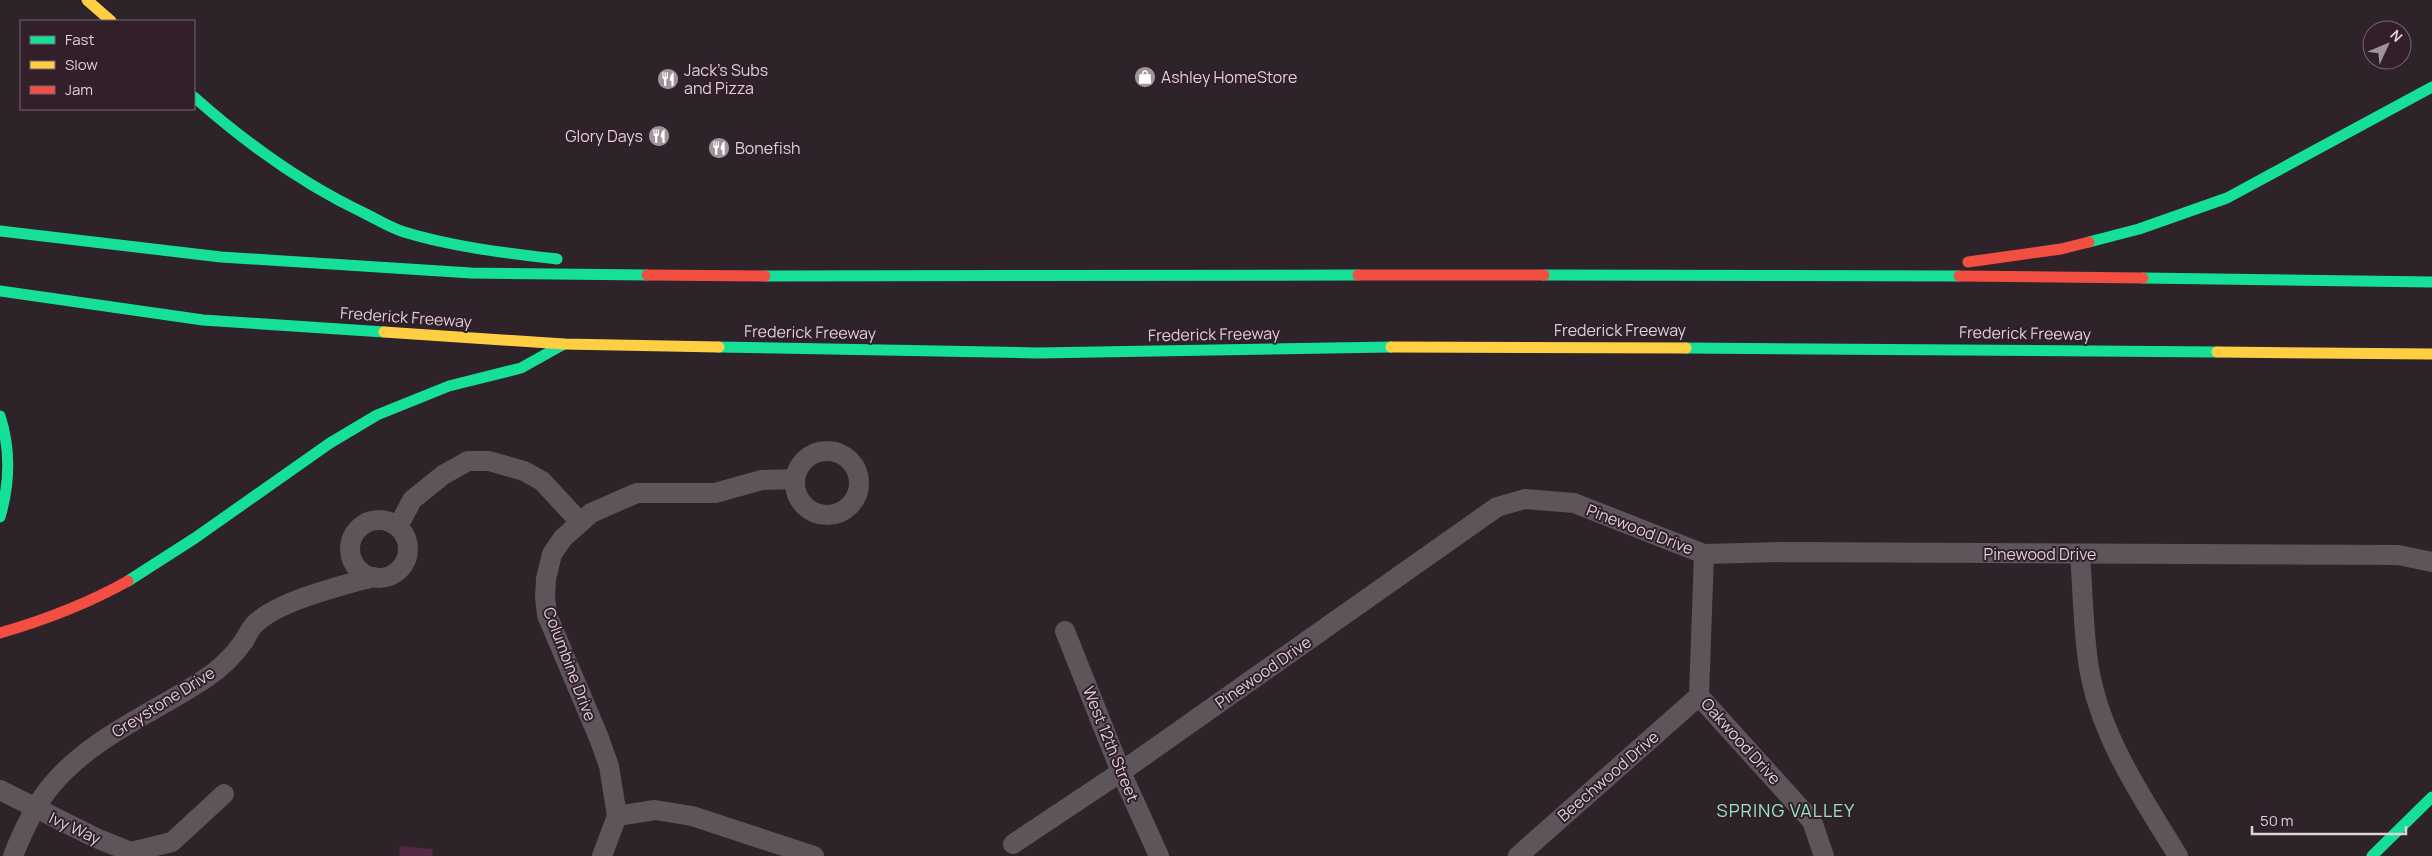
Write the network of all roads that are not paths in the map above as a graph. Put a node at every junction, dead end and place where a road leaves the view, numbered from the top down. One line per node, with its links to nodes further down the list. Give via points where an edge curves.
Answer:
1 (87, 0): 2 (main road)
2 (110, 20)
3 (2432, 87): 6 (main road, via 2227,198 2139,229 2061,249)
4 (195, 98): 7 (main road, via 262,156 334,200 402,231 495,251)
5 (0, 231): 7 (main road, via 221,257 471,273)
6 (1884, 275): 7 (main road); 8 (main road)
7 (686, 276)
8 (2432, 282)
9 (0, 291): 10 (main road, Frederick Freeway, via 203,320)
10 (564, 344): 11 (main road, Frederick Freeway, via 1038,353 1464,346); 22 (main road, via 522,368 472,379 404,402 378,415 108,594 34,626)
11 (2432, 354)
12 (0, 416): 14 (main road, via 9,455 8,481)
13 (795, 480): 15 (street, Columbine Drive, via 762,480 715,493 637,493 609,503)
14 (0, 517)
15 (580, 522): 16 (street, via 542,481 530,474 489,462 468,461 412,500); 29 (street, Columbine Drive, via 552,554 545,597 547,615 609,766)
16 (398, 527): 20 (street, Greystone Drive, via 407,544 405,562 391,575); 20 (street, via 381,520 371,521 356,532 350,550 352,559 357,567)
17 (1704, 554): 18 (street, Pinewood Drive); 23 (street, Oakwood Drive); 24 (street, Pinewood Drive, via 1574,503 1526,499 1497,507)
18 (2080, 554): 19 (street, Pinewood Drive, via 2398,555); 37 (street, via 2089,668 2099,704 2130,777)
19 (2432, 562)
20 (373, 577): 28 (street, Greystone Drive, via 291,603 262,618 229,658 207,677 112,734 74,763 51,786)
21 (1065, 631): 24 (street, West 12th Street)
22 (0, 633)
23 (1699, 696): 35 (street, Beechwood Drive); 36 (street, Oakwood Drive, via 1812,821)
24 (1121, 772): 30 (street, Pinewood Drive); 34 (street, West 12th Street)
25 (0, 790): 28 (street, Ivy Way)
26 (224, 794): 28 (street, Ivy Way, via 172,842 131,852)
27 (2432, 797): 38 (main road)
28 (36, 809): 31 (street, Greystone Drive)
29 (617, 816): 32 (street, Columbine Drive); 33 (street, via 655,810 692,816)
30 (1014, 844)
31 (14, 856)
32 (602, 856)
33 (814, 856)
34 (1159, 856)
35 (1518, 856)
36 (1824, 856)
37 (2178, 856)
38 (2372, 856)

